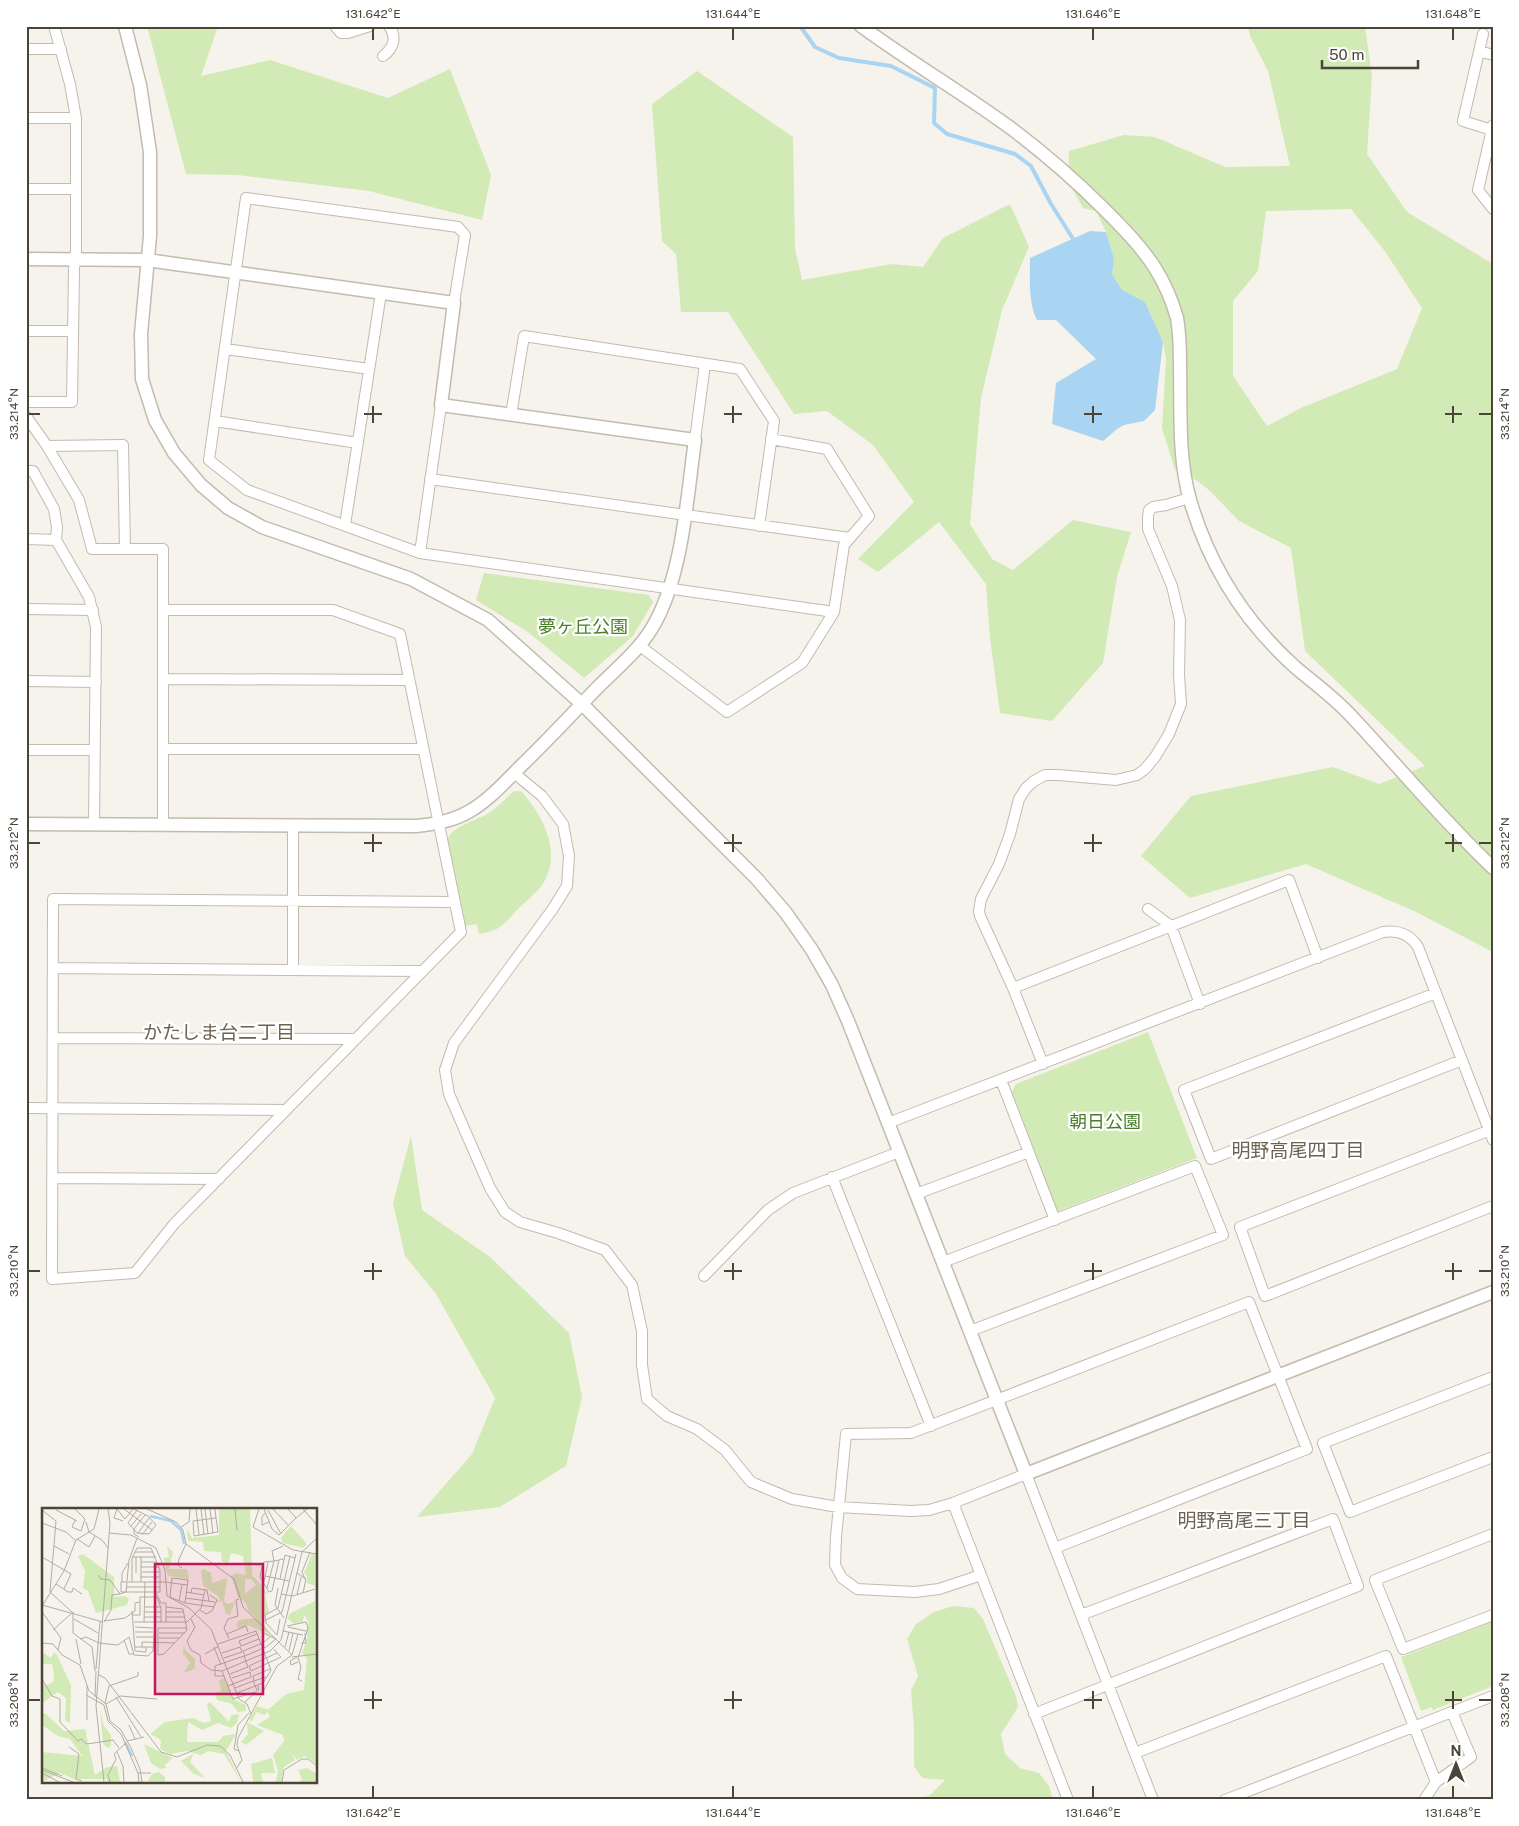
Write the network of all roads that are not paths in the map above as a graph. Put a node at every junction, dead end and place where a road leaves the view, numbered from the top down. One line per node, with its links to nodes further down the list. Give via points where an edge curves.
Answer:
1 (54, 26): 9 (street)
2 (124, 26): 21 (street, via 140,85 150,152)
3 (335, 26): 4 (street, via 341,33 348,33)
4 (370, 26)
5 (388, 26): 12 (street, via 393,44)
6 (861, 26): 41 (street, via 1038,149 1110,215 1152,264 1163,282 1177,321 1181,446)
7 (1483, 34): 10 (street)
8 (26, 49): 9 (street)
9 (61, 49): 14 (street)
10 (1479, 51): 11 (street); 15 (street, via 1463,121)
11 (1493, 55)
12 (383, 56)
13 (26, 118): 14 (street)
14 (76, 118): 17 (street)
15 (1492, 127): 18 (street, via 1478,190)
16 (26, 189): 17 (street)
17 (76, 189): 20 (street)
18 (1493, 209)
19 (26, 259): 20 (street)
20 (75, 259): 21 (street); 26 (street)
21 (147, 260): 22 (street); 60 (street, via 141,334 142,379 155,420 174,453 201,485 228,508 262,527 411,579 488,620)
22 (236, 272): 23 (street); 24 (street, via 246,198 458,227 465,235); 27 (street)
23 (381, 293): 24 (street); 29 (street)
24 (454, 303): 31 (street)
25 (26, 331): 26 (street)
26 (73, 331): 30 (street, via 72,402)
27 (225, 349): 29 (street); 34 (street)
28 (705, 364): 32 (street, via 524,336); 35 (street, via 740,370 774,421); 36 (street)
29 (369, 369): 37 (street)
30 (26, 402)
31 (440, 405): 32 (street); 40 (street)
32 (511, 415): 36 (street)
33 (26, 416): 38 (street)
34 (215, 421): 37 (street); 43 (street, via 209,460 247,490)
35 (771, 439): 44 (street); 45 (street, via 827,448 869,516)
36 (695, 440): 42 (street)
37 (358, 442): 43 (street)
38 (47, 446): 48 (street, via 79,500 92,549); 48 (street, via 123,445)
39 (26, 471): 47 (street, via 33,471 54,509)
40 (430, 479): 42 (street); 49 (street)
41 (1189, 498): 71 (street, via 1221,575 1239,605 1268,641 1336,699 1458,834); 80 (street, via 1153,507 1148,517 1148,529 1172,586 1180,620 1181,704 1155,757 1137,775 1116,780 1046,775 1034,781 1019,798 1010,834 979,911)
42 (684, 515): 44 (street); 50 (street)
43 (346, 525): 49 (street)
44 (759, 526): 45 (street)
45 (850, 538): 54 (street, via 844,545)
46 (26, 540): 47 (street)
47 (56, 540): 52 (street, via 89,597)
48 (124, 549): 53 (street, via 163,548)
49 (420, 553): 50 (street)
50 (669, 588): 54 (street); 55 (street, via 656,621)
51 (26, 609): 52 (street)
52 (93, 610): 59 (street)
53 (163, 610): 56 (street); 57 (street, via 332,610 400,634)
54 (834, 612): 55 (street, via 802,663 727,712)
55 (640, 646): 60 (street)
56 (163, 679): 57 (street); 61 (street)
57 (409, 680): 62 (street)
58 (26, 681): 59 (street)
59 (96, 682): 64 (street)
60 (583, 705): 65 (street); 91 (street, via 757,879 786,913 832,985)
61 (163, 749): 62 (street); 69 (street)
62 (423, 749): 66 (street)
63 (26, 750): 64 (street)
64 (95, 750): 68 (street)
65 (514, 774): 66 (street, via 478,806); 113 (street, via 542,796 563,824 569,856 567,886 454,1043 445,1070 449,1094 490,1188 505,1212 520,1222 605,1250 632,1285 642,1331 647,1400 667,1416 697,1430 725,1450 751,1482 792,1499)
66 (438, 823): 70 (street, via 416,826); 73 (street)
67 (26, 824): 68 (street)
68 (94, 824): 69 (street)
69 (163, 824): 70 (street)
70 (293, 825): 72 (street)
71 (1493, 868)
72 (293, 901): 73 (street); 77 (street, via 53,900); 78 (street)
73 (454, 902): 79 (street, via 460,932)
74 (1148, 909): 75 (street)
75 (1171, 926): 76 (street, via 1288,880); 80 (street); 82 (street)
76 (1318, 958): 81 (street, via 1383,932 1400,932 1416,944); 82 (street)
77 (53, 968): 78 (street); 83 (street)
78 (293, 970): 79 (street)
79 (422, 971): 84 (street)
80 (1013, 988): 86 (street)
81 (1436, 993): 85 (street); 85 (street, via 1184,1090 1212,1159)
82 (1200, 1004): 86 (street)
83 (53, 1038): 84 (street); 89 (street)
84 (356, 1039): 90 (street)
85 (1462, 1060): 92 (street)
86 (1043, 1064): 87 (street)
87 (1001, 1080): 91 (street); 95 (street)
88 (26, 1108): 89 (street)
89 (53, 1108): 90 (street); 97 (street)
90 (286, 1110): 98 (street)
91 (888, 1123): 94 (street)
92 (1491, 1129): 93 (street); 100 (street, via 1240,1227 1266,1296)
93 (1493, 1140)
94 (899, 1152): 96 (street); 99 (street)
95 (1029, 1152): 99 (street); 101 (street)
96 (832, 1177): 103 (street, via 793,1193 768,1210); 109 (street)
97 (52, 1178): 98 (street); 98 (street, via 52,1279 135,1273 174,1224)
98 (218, 1179)
99 (916, 1194): 102 (street)
100 (1493, 1206)
101 (1055, 1220): 102 (street); 105 (street, via 1195,1166 1223,1235)
102 (943, 1262): 105 (street)
103 (704, 1276)
104 (1493, 1292): 106 (street)
105 (970, 1331): 108 (street)
106 (1278, 1376): 108 (street, via 1249,1302); 111 (street); 115 (street, via 1306,1449)
107 (1493, 1377): 110 (street, via 1323,1443 1350,1512)
108 (997, 1400): 109 (street); 111 (street)
109 (931, 1426): 113 (street, via 911,1433 846,1434)
110 (1493, 1457)
111 (1026, 1474): 112 (street); 115 (street)
112 (953, 1503): 113 (street, via 911,1512); 116 (street)
113 (838, 1507): 116 (street, via 836,1565 842,1578 858,1589 915,1592 939,1589)
114 (1493, 1534): 118 (street, via 1375,1580 1403,1649)
115 (1055, 1548): 117 (street)
116 (981, 1575): 122 (street)
117 (1081, 1615): 119 (street); 119 (street, via 1333,1519 1358,1586)
118 (1493, 1615)
119 (1108, 1685): 122 (street); 124 (street)
120 (1493, 1696): 121 (street)
121 (1452, 1712): 123 (street); 125 (street, via 1471,1757)
122 (1034, 1714): 126 (street)
123 (1414, 1727): 124 (street, via 1386,1656); 125 (street); 128 (street)
124 (1135, 1753): 127 (street)
125 (1436, 1782): 129 (street)
126 (1068, 1800)
127 (1153, 1800)
128 (1225, 1800)
129 (1424, 1800)

